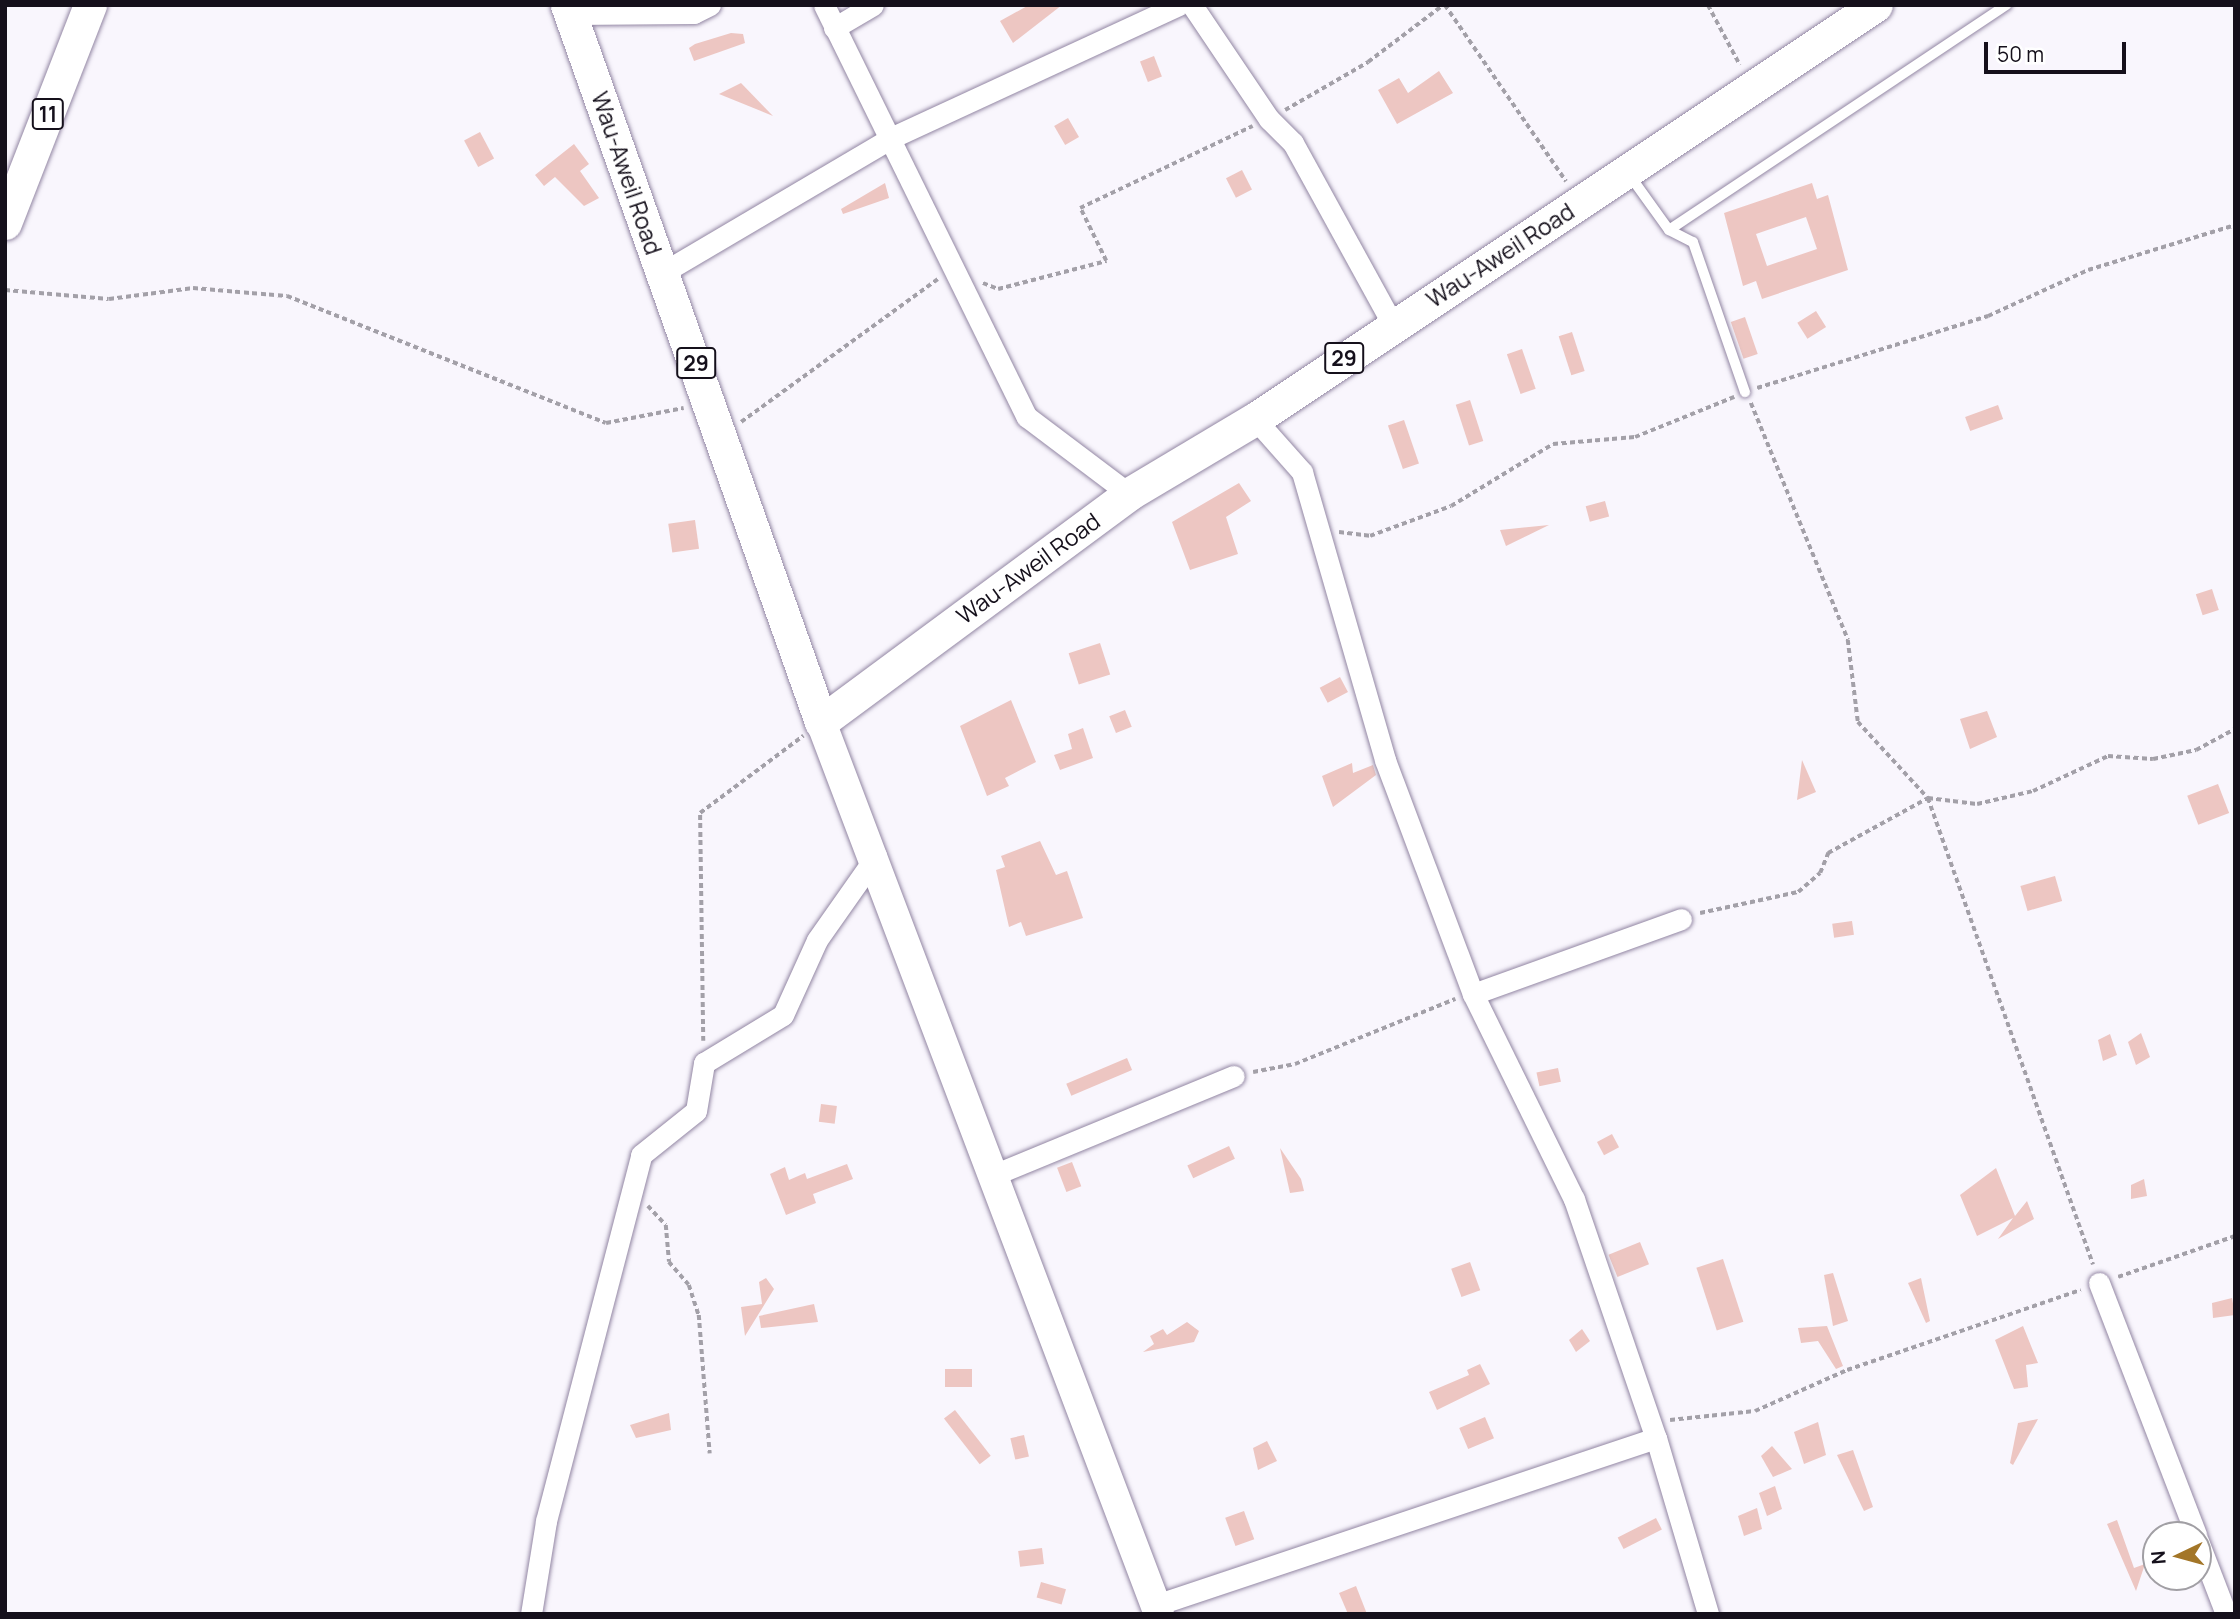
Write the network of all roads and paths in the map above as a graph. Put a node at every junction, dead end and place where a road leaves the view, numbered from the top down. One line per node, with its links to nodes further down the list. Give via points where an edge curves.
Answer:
1 (90, 5): 18 (main road, 11)
2 (710, 5): 11 (street, via 694,13)
3 (824, 5): 12 (street)
4 (873, 5): 12 (street)
5 (1179, 5): 15 (street)
6 (1192, 5): 14 (street)
7 (1444, 5): 14 (path, via 1368,62); 17 (path)
8 (1708, 5): 13 (path)
9 (1876, 5): 13 (main road, Wau-Aweil Road / 29)
10 (2007, 5): 20 (lane)
11 (569, 9): 22 (main road, Wau-Aweil Road / 29)
12 (834, 29): 15 (street)
13 (1751, 88): 16 (main road, Wau-Aweil Road / 29)
14 (1269, 119): 21 (path, via 1080,208 1106,261 998,289); 24 (street, via 1293,142)
15 (893, 137): 21 (street); 22 (street)
16 (1626, 171): 17 (main road, Wau-Aweil Road / 29); 20 (lane)
17 (1581, 203): 24 (main road, Wau-Aweil Road / 29)
18 (5, 223)
19 (2235, 225): 25 (path, via 2088,270 1988,316)
20 (1669, 230): 25 (lane, via 1693,242)
21 (951, 271): 28 (path); 29 (street, via 1027,416)
22 (662, 273): 26 (main road, Wau-Aweil Road / 29)
23 (5, 290): 26 (path, via 109,299 193,288 287,296 606,424)
24 (1393, 325): 27 (main road, Wau-Aweil Road / 29)
25 (1745, 392): 30 (path, via 1636,437 1553,444 1451,506 1370,536); 33 (path, via 1777,453 1844,629 1858,722)
26 (710, 402): 28 (main road, Wau-Aweil Road / 29)
27 (1255, 419): 29 (main road, Wau-Aweil Road / 29); 30 (street, via 1302,472)
28 (722, 436): 31 (main road, Wau-Aweil Road / 29)
29 (1129, 494): 31 (main road, Wau-Aweil Road / 29)
30 (1315, 520): 36 (street, via 1385,760)
31 (821, 722): 34 (street); 37 (path, via 700,813)
32 (2235, 729): 33 (path, via 2196,750 2153,758 2108,757 2033,791 1977,804)
33 (1928, 798): 35 (path, via 1828,853 1820,873 1798,892); 42 (path)
34 (876, 856): 37 (street, via 817,940 783,1015); 39 (street)
35 (1681, 919): 36 (street)
36 (1473, 994): 38 (path, via 1295,1064); 43 (street, via 1574,1199)
37 (704, 1063): 40 (street, via 696,1111 641,1155)
38 (1234, 1076): 39 (street)
39 (996, 1174): 47 (street)
40 (631, 1191): 44 (path, via 666,1225 669,1262 689,1285 699,1315); 48 (street, via 546,1521)
41 (2235, 1236): 42 (path)
42 (2099, 1283): 43 (path, via 1913,1353 1847,1370 1755,1411 1669,1420); 45 (street)
43 (1656, 1438): 47 (street); 49 (street)
44 (710, 1454)
45 (2191, 1521)
46 (2212, 1578): 50 (street)
47 (1158, 1609)
48 (531, 1614)
49 (1708, 1614)
50 (2226, 1614)

